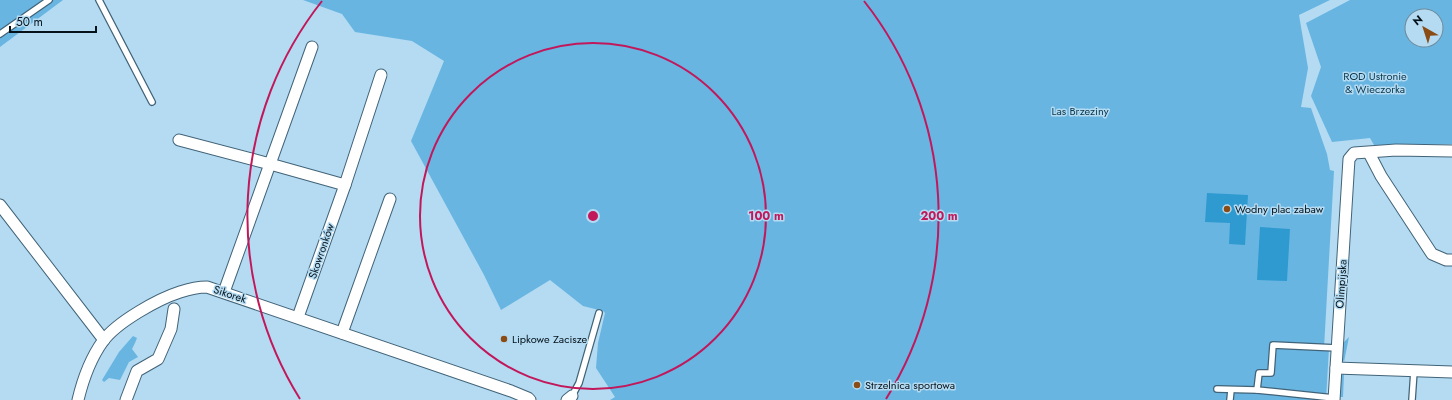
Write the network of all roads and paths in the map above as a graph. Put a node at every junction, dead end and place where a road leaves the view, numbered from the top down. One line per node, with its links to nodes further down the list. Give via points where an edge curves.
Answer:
1 (48, 0): 3 (lane)
2 (99, 0): 6 (lane)
3 (0, 34)
4 (312, 46): 10 (street)
5 (381, 75): 11 (street, Skowronków)
6 (152, 102)
7 (179, 140): 10 (street)
8 (1452, 151): 9 (street, via 1396,150)
9 (1369, 153): 14 (street, via 1432,254); 21 (street, Olimpijska, via 1352,154 1349,159)
10 (270, 164): 11 (street); 15 (street)
11 (345, 185): 18 (street, Skowronków)
12 (390, 199): 19 (street)
13 (0, 205): 20 (street)
14 (1452, 260)
15 (224, 292): 18 (street, Sikorek); 20 (street, Sikorek, via 207,287 180,292 145,309 115,329)
16 (174, 309): 31 (street, via 171,329 158,359 137,371)
17 (599, 313): 28 (lane, via 579,383)
18 (298, 317): 19 (street, Sikorek)
19 (342, 333): 32 (street, Sikorek, via 511,391)
20 (104, 340): 30 (street, Sikorek, via 84,378)
21 (1337, 348): 22 (street, Olimpijska); 27 (lane, via 1273,345 1271,373 1259,373)
22 (1336, 368): 23 (street); 29 (street, Olimpijska)
23 (1414, 371): 24 (street); 34 (lane)
24 (1452, 372)
25 (1217, 389): 26 (lane)
26 (1231, 390): 27 (lane); 33 (lane)
27 (1257, 390): 29 (lane)
28 (569, 398)
29 (1334, 399)
30 (78, 400)
31 (126, 400)
32 (530, 400)
33 (1230, 400)
34 (1412, 400)

